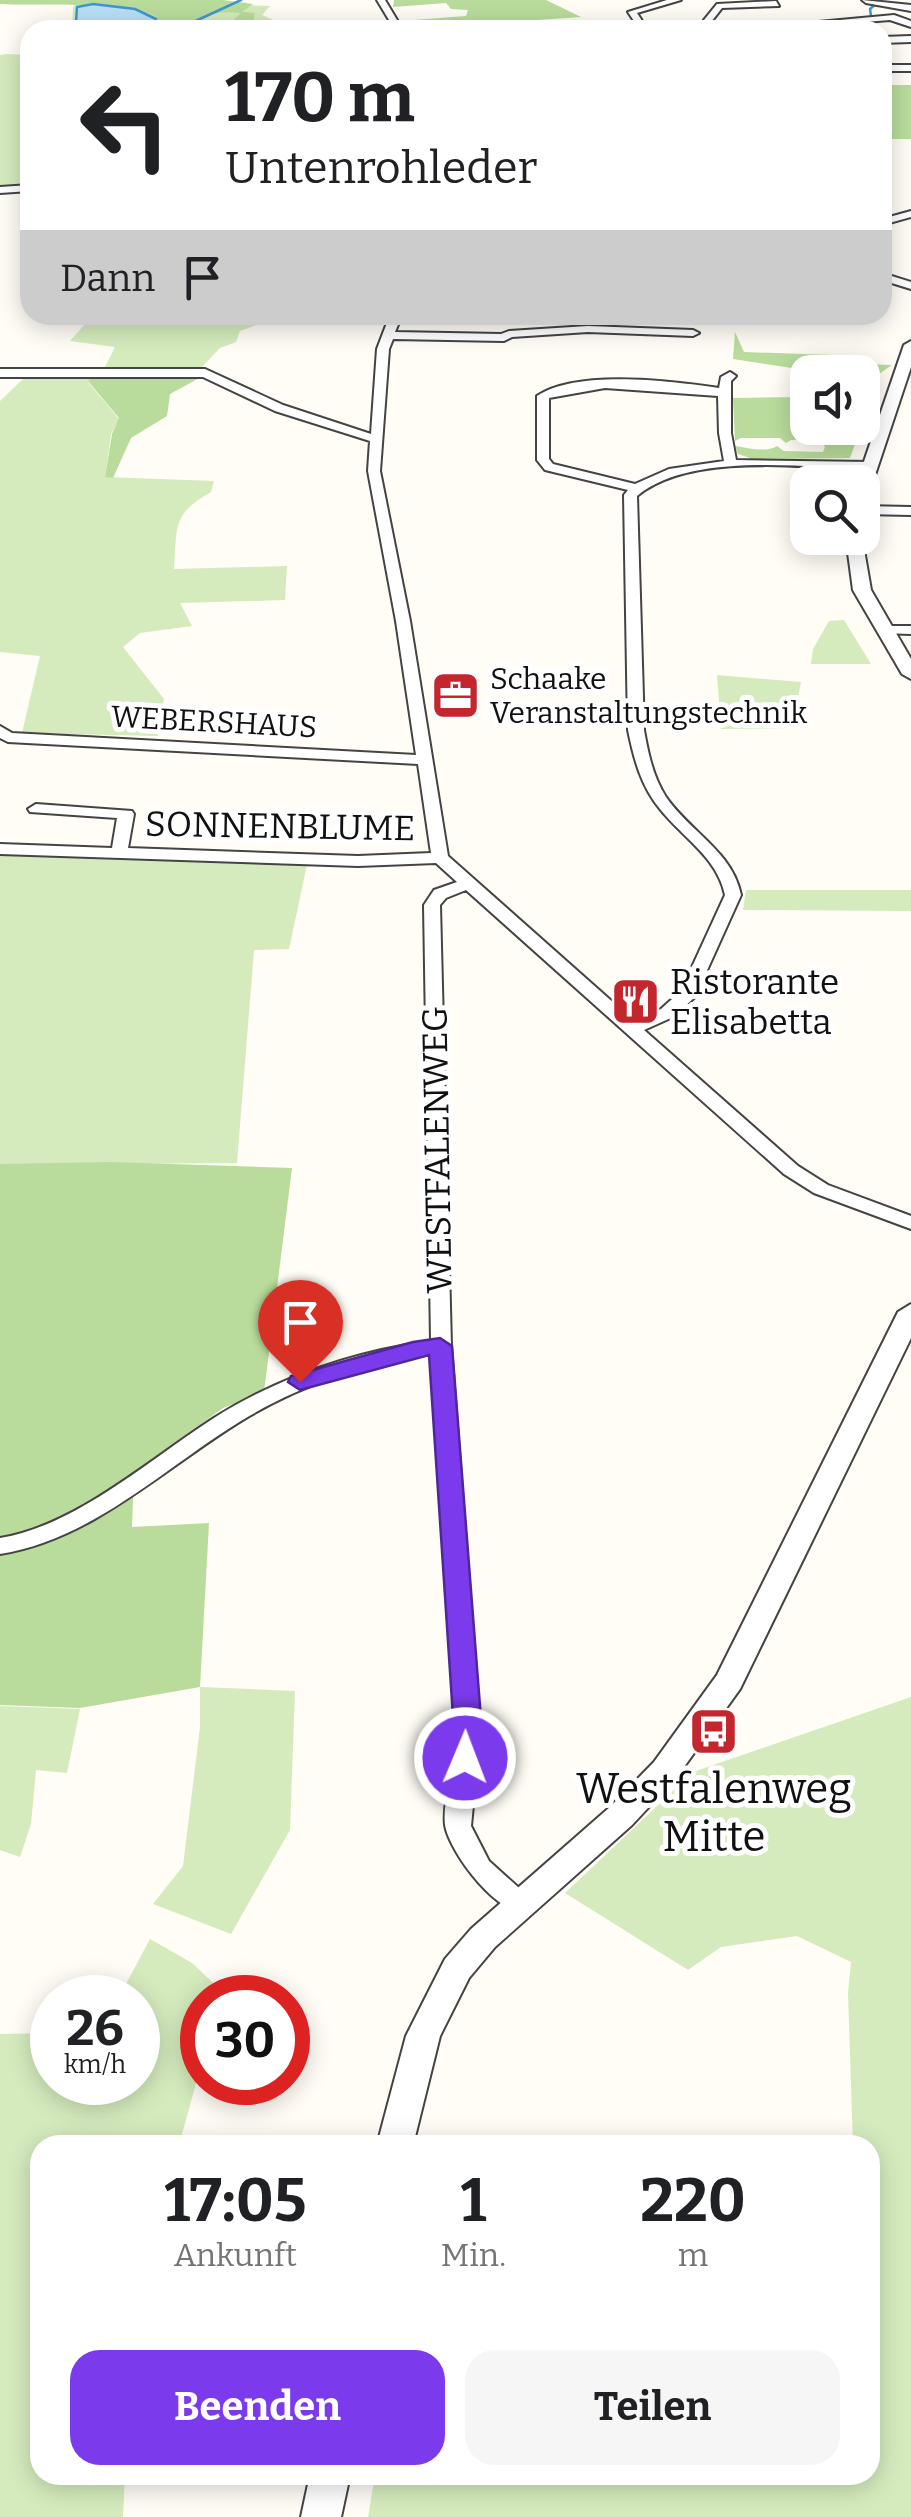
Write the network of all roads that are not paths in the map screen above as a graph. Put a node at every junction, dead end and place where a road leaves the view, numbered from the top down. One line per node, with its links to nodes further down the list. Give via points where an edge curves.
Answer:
1 (677, 0): 6 (street, via 632,12)
2 (866, 0): 4 (street)
3 (776, 2): 5 (street, via 720,6 709,19)
4 (911, 8)
5 (724, 18)
6 (637, 20)
7 (869, 20): 8 (street)
8 (911, 24)
9 (392, 325): 11 (street)
10 (693, 333): 11 (street)
11 (388, 334): 16 (street)
12 (911, 345): 19 (street)
13 (0, 373): 16 (street, via 205,373 279,408)
14 (730, 376): 15 (street)
15 (725, 393): 17 (street, via 724,444); 20 (street, via 578,387 543,396 543,460 549,467)
16 (376, 440): 28 (street, via 374,471)
17 (731, 464): 18 (street); 20 (street, via 680,470)
18 (801, 465)
19 (871, 465)
20 (634, 488): 34 (street, via 627,501 639,748 660,799 726,870 733,895 689,993 667,1013)
21 (880, 510): 22 (street)
22 (911, 511)
23 (857, 555): 24 (street, via 862,590)
24 (884, 630): 25 (street); 26 (street)
25 (911, 630)
26 (911, 674)
27 (0, 731): 28 (street, WEBERSHAUS, via 8,738)
28 (426, 760): 32 (street)
29 (36, 809): 31 (street, SONNENBLUME, via 126,814)
30 (0, 849): 31 (street, SONNENBLUME)
31 (119, 852): 32 (street, SONNENBLUME)
32 (440, 858): 33 (street)
33 (468, 884): 34 (street); 37 (street, WESTFALENWEG, via 440,894 432,905)
34 (630, 1029): 35 (street, via 791,1170 821,1189)
35 (911, 1224)
36 (911, 1312): 39 (street, via 720,1696 621,1816)
37 (440, 1346): 38 (street, via 300,1382 245,1408 64,1527 28,1544); 39 (street, WESTFALENWEG, via 468,1732 458,1826 480,1868)
38 (0, 1546)
39 (520, 1904): 40 (street, via 482,1938 436,2004 412,2064)
40 (397, 2135)
41 (328, 2485): 42 (street)
42 (321, 2517)

